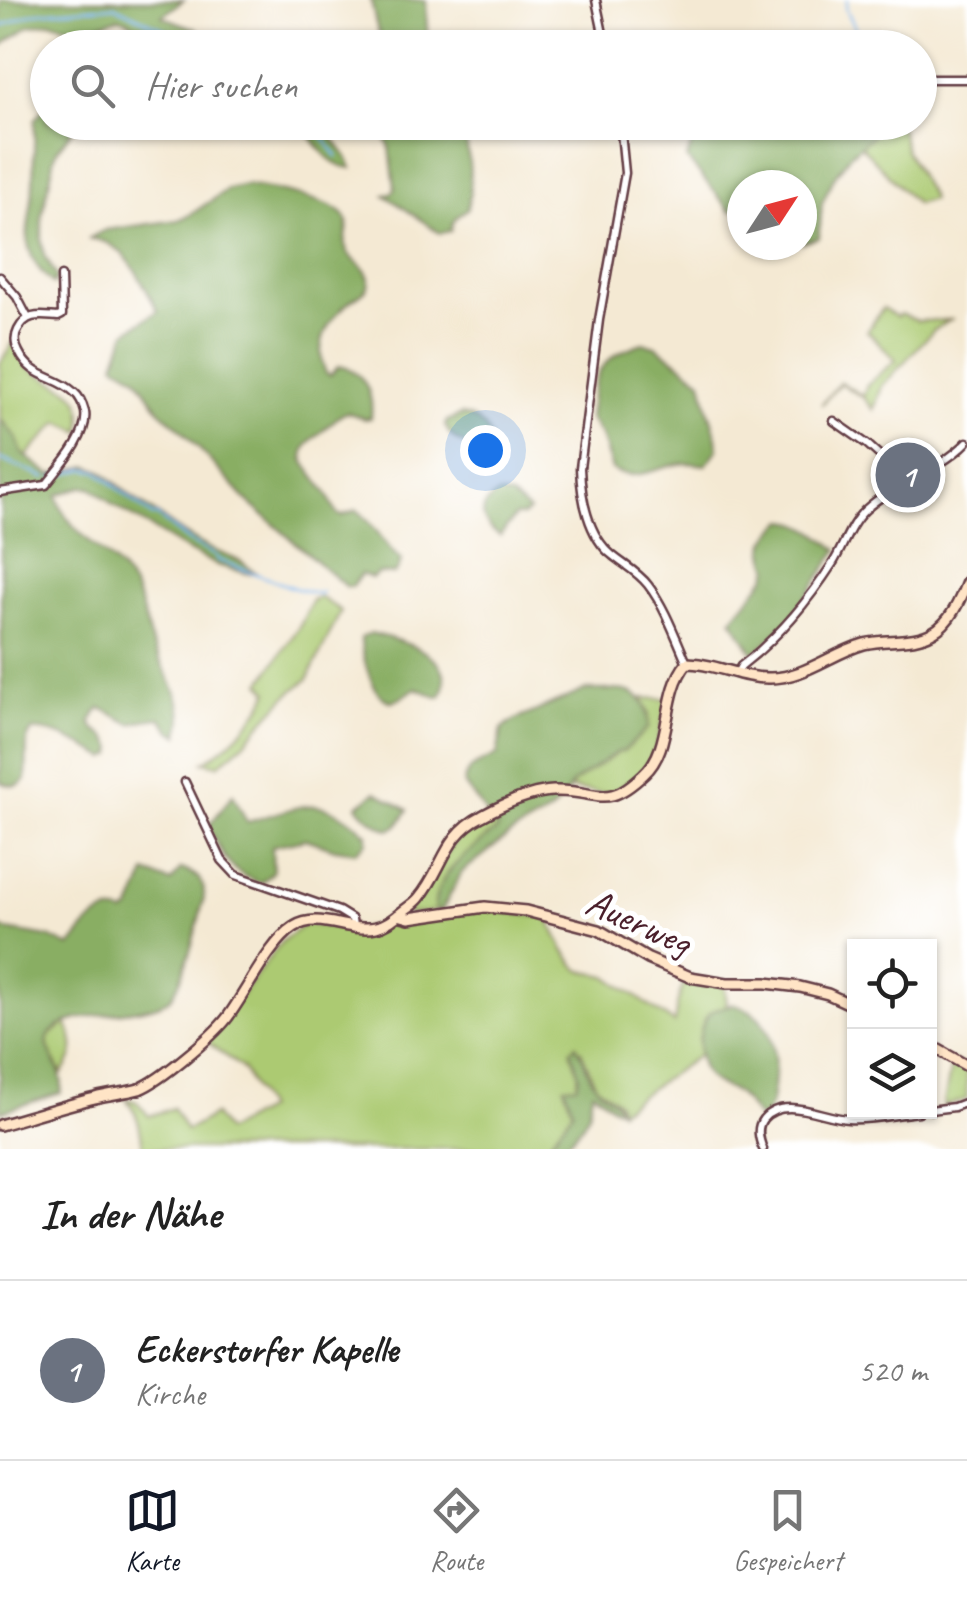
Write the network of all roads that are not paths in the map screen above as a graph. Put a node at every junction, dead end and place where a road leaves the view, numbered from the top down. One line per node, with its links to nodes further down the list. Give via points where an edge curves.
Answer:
1 (596, 0): 2 (street)
2 (602, 30)
3 (937, 79): 4 (street)
4 (967, 80)
5 (622, 140): 14 (street, via 625,173 580,481 599,541 647,584)
6 (60, 276): 8 (street, via 62,314)
7 (0, 277): 8 (street)
8 (28, 318): 12 (street, via 16,333 16,346 37,373 76,393 84,411 82,433 42,486)
9 (834, 421): 11 (street)
10 (967, 442): 11 (street)
11 (908, 481): 15 (street, via 864,510 793,620)
12 (0, 492)
13 (967, 582): 15 (street, via 952,612 929,634 867,643 784,677)
14 (687, 663): 15 (street); 17 (street, via 655,761 642,777 616,796 555,790 480,817 452,840 420,897)
15 (737, 673)
16 (185, 782): 18 (street, via 222,860 236,875 339,911)
17 (398, 916): 18 (street, Auerweg, via 373,928); 19 (street, Auerweg, via 485,907 526,912 599,930 690,977 800,987)
18 (353, 926): 25 (street, Auerweg, via 310,921 292,929 217,1028 145,1086)
19 (847, 1003)
20 (937, 1049): 21 (street)
21 (967, 1066)
22 (967, 1102): 23 (street)
23 (937, 1109)
24 (860, 1119): 26 (street, via 779,1109 760,1125)
25 (0, 1125)
26 (763, 1149)

